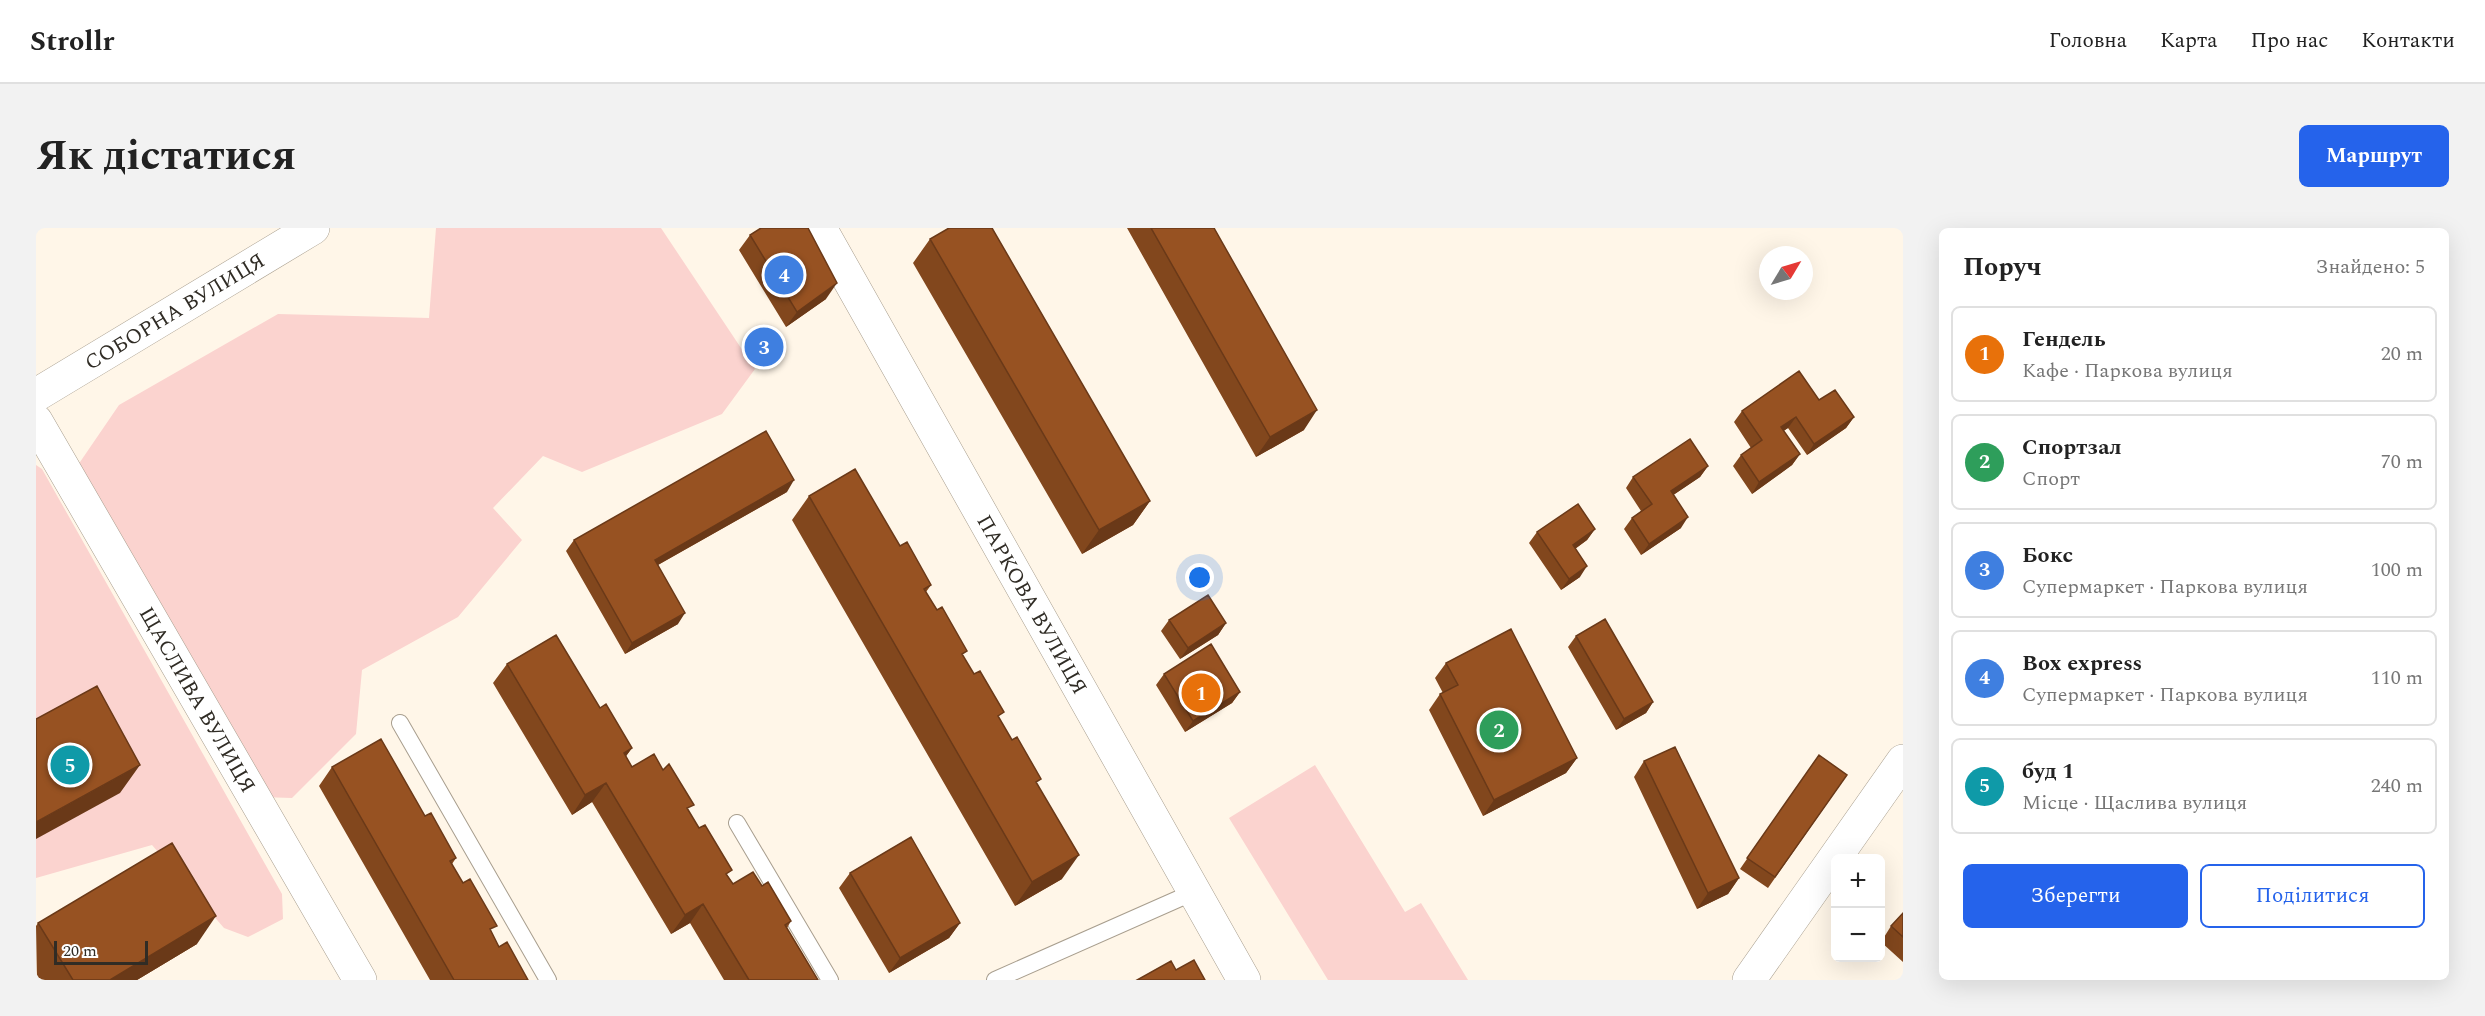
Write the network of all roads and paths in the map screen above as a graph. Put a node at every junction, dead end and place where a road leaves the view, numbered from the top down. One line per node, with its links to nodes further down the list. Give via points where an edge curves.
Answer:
1 (313, 228): 3 (street, СОБОРНА ВУЛИЦЯ)
2 (820, 228): 8 (street, ПАРКОВА ВУЛИЦЯ)
3 (36, 395)
4 (36, 421): 9 (street, ЩАСЛИВА ВУЛИЦЯ)
5 (400, 723): 10 (lane)
6 (1903, 761): 14 (street)
7 (737, 823): 11 (lane)
8 (1194, 892): 12 (lane); 13 (street, ПАРКОВА ВУЛИЦЯ)
9 (360, 980)
10 (548, 980)
11 (830, 980)
12 (995, 980)
13 (1244, 980)
14 (1749, 980)

